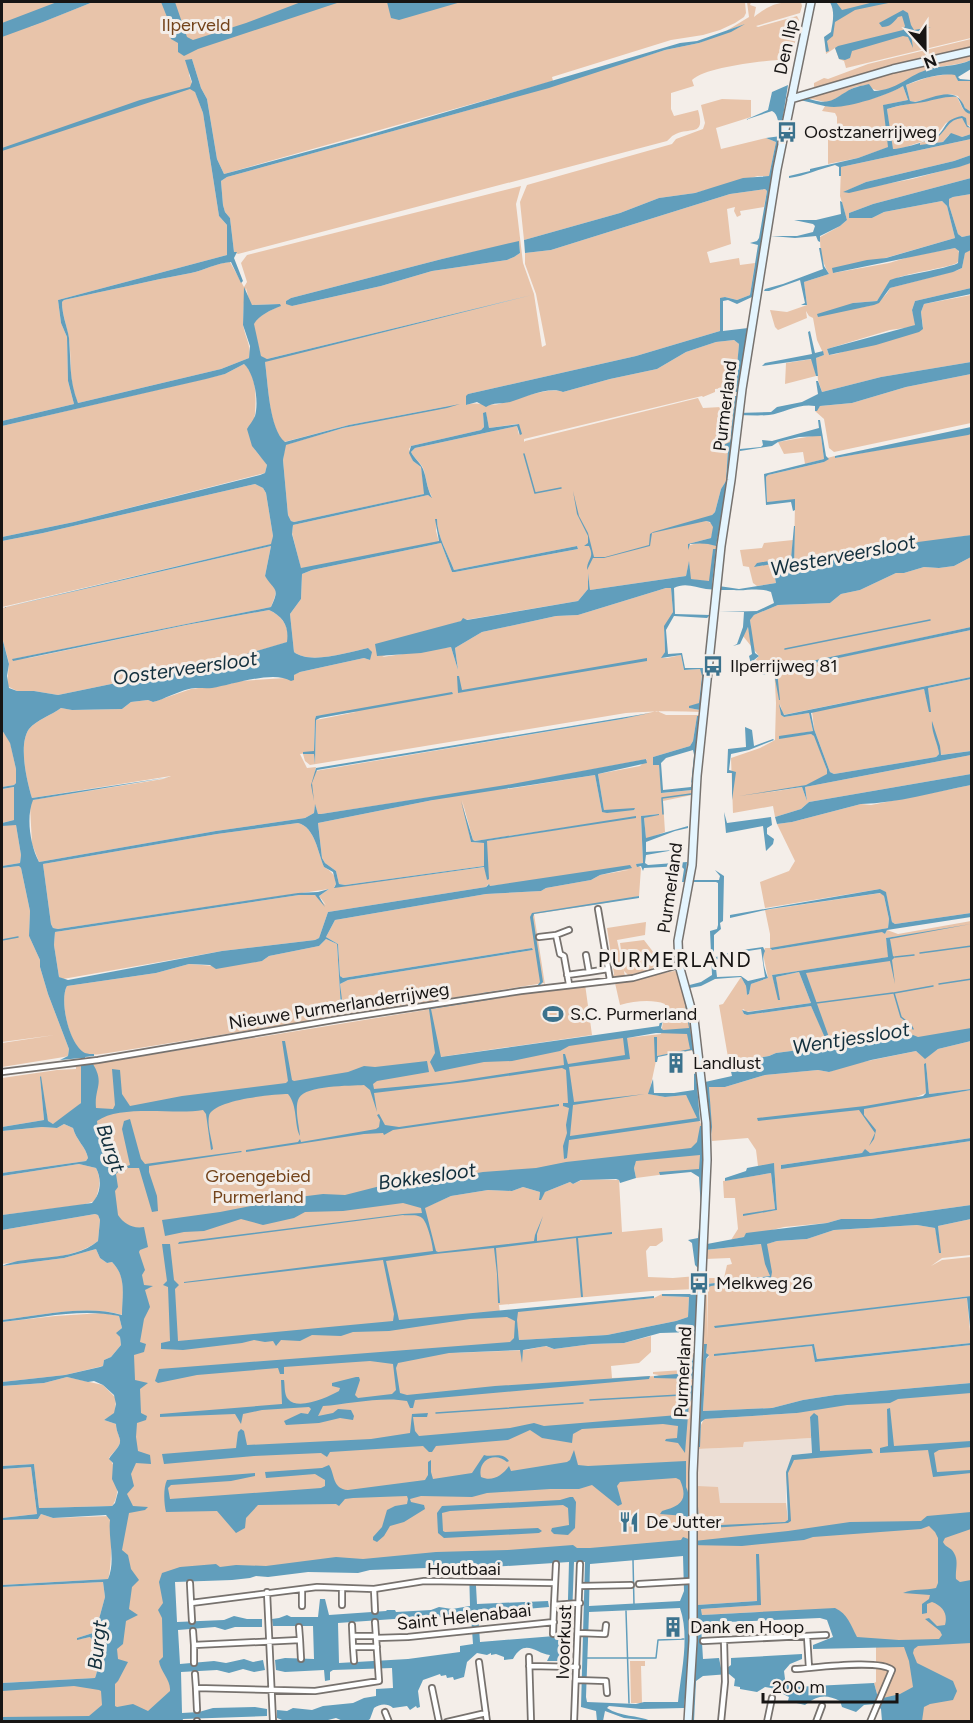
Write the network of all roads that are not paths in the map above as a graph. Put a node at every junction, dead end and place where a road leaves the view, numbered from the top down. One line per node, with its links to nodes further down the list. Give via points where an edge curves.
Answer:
1 (811, 2): 3 (street, Den Ilp)
2 (972, 51): 3 (street)
3 (791, 99): 9 (street, Purmerland, via 761,261 716,587 692,865 678,941)
4 (598, 909): 10 (street)
5 (569, 930): 6 (street)
6 (556, 935): 7 (street); 12 (street)
7 (539, 937)
8 (586, 955): 11 (street)
9 (679, 965): 13 (street, Nieuwe Purmerlanderrijweg, via 643,976); 18 (street, Purmerland, via 694,1019 707,1137)
10 (608, 969): 11 (street); 13 (street)
11 (589, 972): 12 (street)
12 (567, 975): 14 (street)
13 (610, 980): 14 (street, Nieuwe Purmerlanderrijweg)
14 (569, 984): 15 (street, Nieuwe Purmerlanderrijweg)
15 (2, 1072)
16 (556, 1564): 20 (street)
17 (580, 1564): 23 (street, Ivoorkust)
18 (690, 1581): 21 (street); 85 (street, Purmerland, via 693,1641)
19 (190, 1583): 28 (street)
20 (555, 1583): 26 (street, Houtbaai, via 423,1581); 31 (street)
21 (639, 1584)
22 (631, 1585): 23 (street)
23 (582, 1586): 29 (street, Ivoorkust)
24 (302, 1589): 25 (street, Houtbaai); 27 (street, Houtbaai); 32 (street)
25 (342, 1589): 26 (street, Houtbaai); 30 (street)
26 (374, 1589): 33 (street)
27 (267, 1592): 28 (street, Houtbaai); 51 (street)
28 (192, 1603): 34 (street)
29 (577, 1604): 31 (street); 41 (street, Ivoorkust)
30 (342, 1605)
31 (554, 1605): 36 (street, Saint Helenabaai)
32 (302, 1606)
33 (375, 1611)
34 (192, 1621)
35 (375, 1622): 47 (street, Saint Helenabaai)
36 (554, 1622): 42 (street, Saint Helenabaai); 47 (street, Saint Helenabaai)
37 (352, 1625): 45 (street)
38 (606, 1625): 43 (street)
39 (299, 1627): 48 (street)
40 (193, 1630): 53 (street)
41 (580, 1633): 43 (street); 62 (street, Ivoorkust)
42 (553, 1634)
43 (606, 1634): 52 (street)
44 (826, 1635): 46 (street)
45 (352, 1636): 47 (street, Saint Helenabaai); 54 (street)
46 (807, 1636): 49 (street); 63 (street)
47 (376, 1637): 55 (street, Saint Helenabaai)
48 (300, 1640): 51 (street); 57 (street)
49 (724, 1640): 50 (street); 86 (street)
50 (703, 1641)
51 (269, 1642): 53 (street); 71 (street)
52 (606, 1642)
53 (194, 1645): 60 (street)
54 (353, 1647): 55 (street, Saint Helenabaai); 58 (street)
55 (376, 1647): 71 (street, Saint Helenabaai, via 379,1681 315,1691)
56 (529, 1657): 61 (street)
57 (301, 1659)
58 (354, 1661)
59 (479, 1662): 77 (street)
60 (194, 1663)
61 (530, 1666): 62 (street); 83 (street)
62 (577, 1666): 67 (street, Ivoorkust)
63 (809, 1668): 64 (street); 89 (street, via 873,1664 892,1670)
64 (795, 1669)
65 (606, 1673): 68 (street)
66 (195, 1674): 69 (street)
67 (578, 1680): 68 (street); 84 (street, Ivoorkust)
68 (606, 1681): 72 (street)
69 (196, 1688): 71 (street); 75 (street)
70 (432, 1688): 80 (street)
71 (272, 1689): 78 (street)
72 (606, 1693)
73 (772, 1698): 87 (street)
74 (822, 1707): 88 (street)
75 (197, 1710)
76 (385, 1712): 79 (street)
77 (486, 1713): 81 (street); 82 (street)
78 (273, 1722)
79 (389, 1722)
80 (439, 1722)
81 (447, 1722)
82 (487, 1722)
83 (531, 1722)
84 (574, 1722)
85 (688, 1722)
86 (721, 1722)
87 (766, 1722)
88 (816, 1722)
89 (870, 1722)

